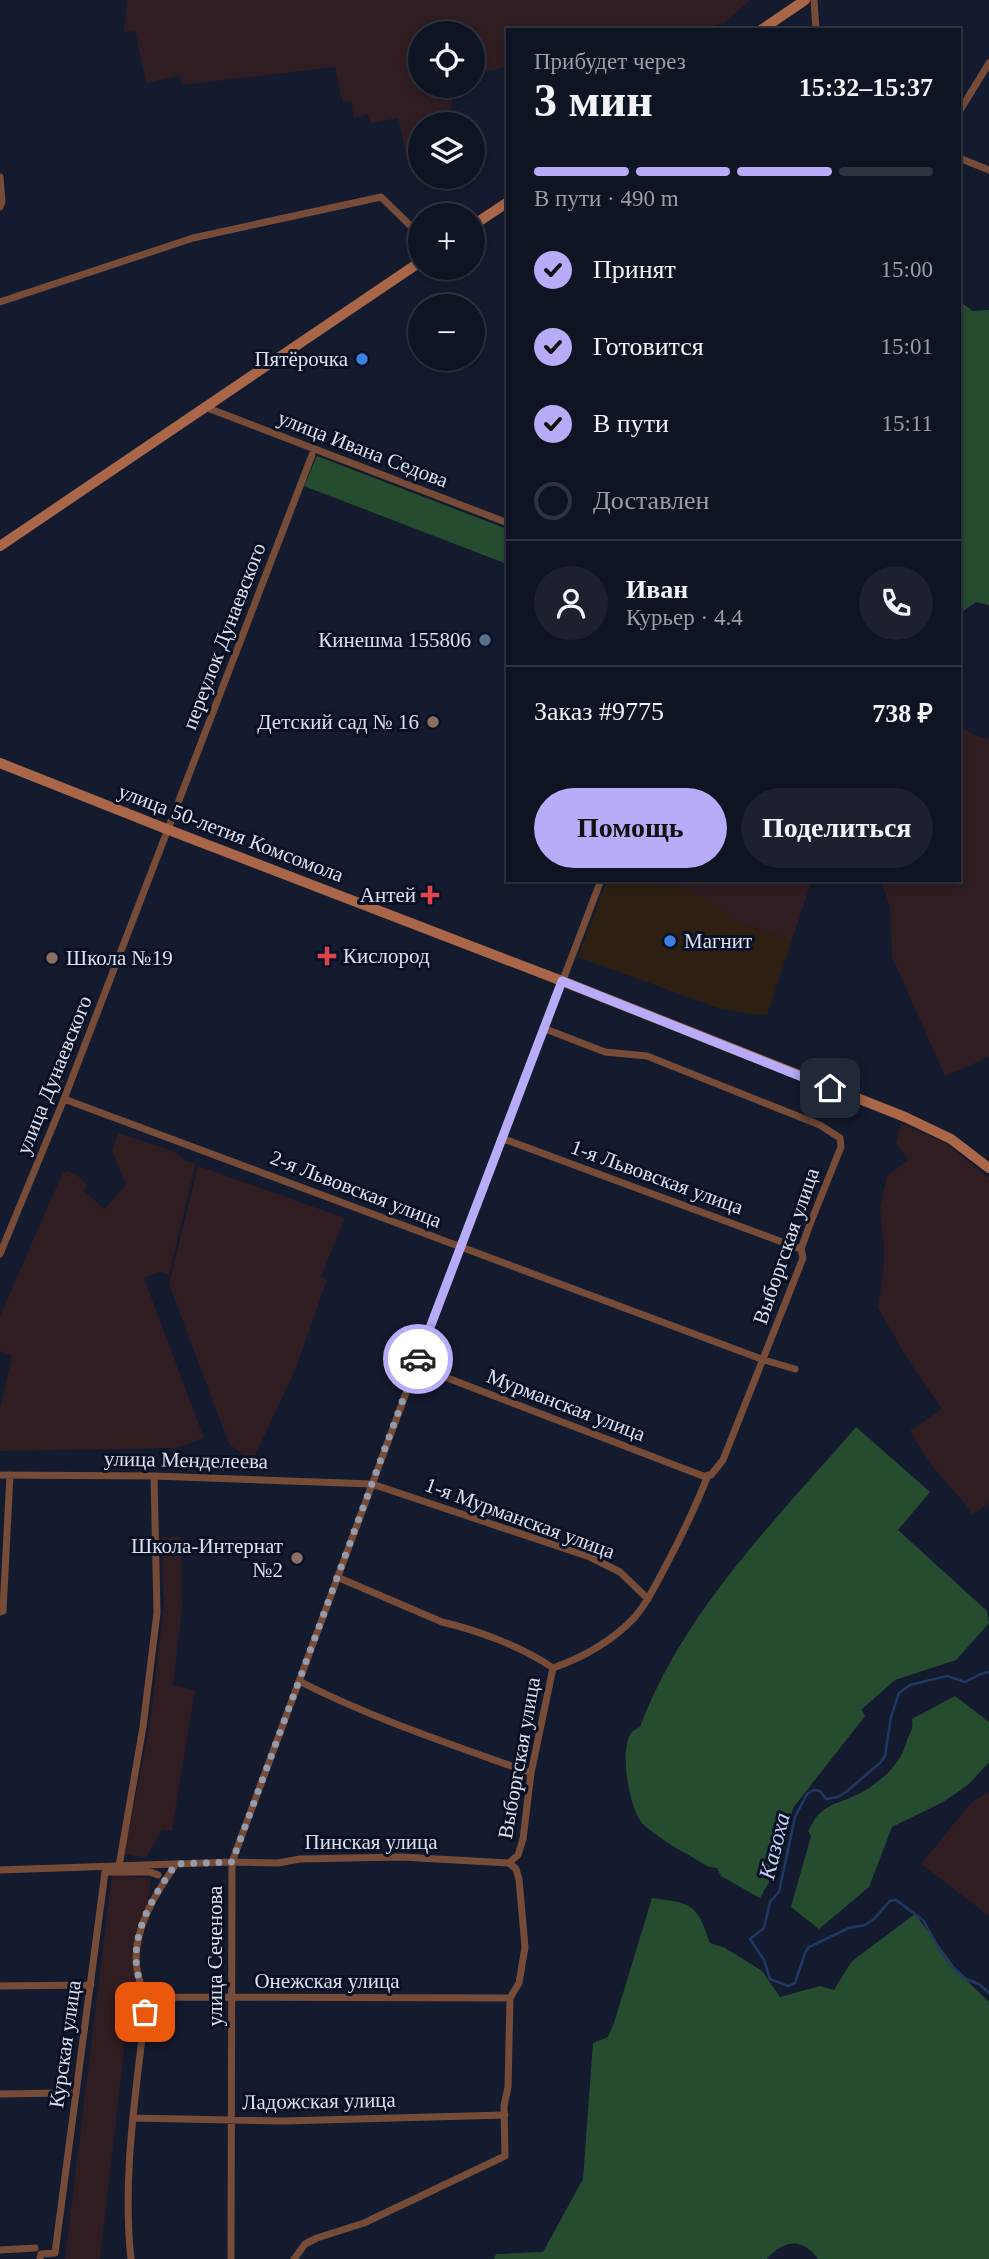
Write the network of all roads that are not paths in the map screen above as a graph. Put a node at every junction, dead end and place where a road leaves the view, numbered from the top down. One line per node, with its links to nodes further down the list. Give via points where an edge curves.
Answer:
1 (804, 0): 3 (main road)
2 (814, 0): 4 (street)
3 (764, 28)
4 (816, 28)
5 (989, 63): 6 (street)
6 (961, 109)
7 (961, 159): 8 (street)
8 (989, 170)
9 (0, 177): 11 (street)
10 (506, 203): 12 (main road)
11 (0, 207)
12 (485, 217)
13 (408, 223): 15 (street, via 381,197 193,238)
14 (408, 270): 16 (main road)
15 (0, 302)
16 (205, 407): 18 (street, улица Ивана Седова); 19 (main road)
17 (312, 455): 21 (street, переулок Дунаевского)
18 (506, 522)
19 (0, 546)
20 (0, 763): 21 (main road, улица 50-летия Комсомола)
21 (169, 830): 23 (main road, улица 50-летия Комсомола); 25 (street, улица Дунаевского)
22 (600, 882): 23 (street, улица Сеченова)
23 (562, 981): 24 (street, улица Сеченова); 27 (main road, улица 50-летия Комсомола, via 905,1117 951,1139)
24 (543, 1028): 26 (street, улица Сеченова); 29 (street, Выборгская улица, via 605,1052 647,1056 820,1125 840,1138 841,1147)
25 (64, 1099): 28 (street, 2-я Львовская улица); 30 (street, улица Дунаевского)
26 (502, 1138): 28 (street, улица Сеченова); 29 (street, 1-я Львовская улица)
27 (989, 1168)
28 (460, 1247): 31 (street, 2-я Львовская улица); 32 (street, улица Сеченова)
29 (801, 1249): 31 (street, Выборгская улица, via 803,1258)
30 (0, 1254)
31 (764, 1360): 33 (street, 2-я Львовская улица); 37 (street, Выборгская улица, via 723,1460)
32 (416, 1366): 37 (street, Мурманская улица); 38 (street, улица Сеченова)
33 (795, 1368)
34 (0, 1475): 35 (street, улица Менделеева)
35 (10, 1475): 36 (street, улица Менделеева); 41 (street)
36 (154, 1475): 38 (street, улица Менделеева); 48 (street, via 157,1613)
37 (705, 1476): 40 (street, Выборгская улица, via 691,1518)
38 (372, 1484): 39 (street, улица Сеченова); 40 (street, 1-я Мурманская улица, via 590,1557 620,1572)
39 (337, 1577): 42 (street, via 537,1657); 43 (street, улица Сеченова)
40 (648, 1599): 42 (street, Выборгская улица, via 609,1640)
41 (0, 1612)
42 (552, 1668): 44 (street, Выборгская улица)
43 (299, 1681): 44 (street, via 417,1732); 45 (street, улица Сеченова)
44 (531, 1773): 46 (street, Выборгская улица, via 523,1839)
45 (232, 1862): 46 (street, Пинская улица, via 401,1857); 47 (street, Пинская улица); 54 (street, улица Сеченова)
46 (509, 1863): 55 (street, Выборгская улица, via 519,1879 525,1947 519,1983)
47 (176, 1864): 48 (street, Пинская улица); 53 (street, via 143,1920 136,1967)
48 (119, 1866): 49 (street, Пинская улица)
49 (0, 1870)
50 (158, 1875): 51 (street, Курская улица, via 105,1872)
51 (91, 1985): 52 (street); 63 (street, Курская улица, via 55,2253 41,2254)
52 (0, 1986)
53 (145, 1997): 54 (street, Онежская улица); 59 (street)
54 (233, 1998): 55 (street, Онежская улица); 60 (street, улица Сеченова)
55 (510, 1998): 58 (street, Выборгская улица)
56 (62, 2093): 57 (street)
57 (0, 2094)
58 (505, 2115): 60 (street, Ладожская улица); 66 (street, Выборгская улица, via 505,2156 501,2159 364,2223 317,2238 305,2244)
59 (133, 2118): 60 (street, Ладожская улица); 64 (street, via 128,2186)
60 (232, 2120): 65 (street, улица Сеченова)
61 (35, 2248): 62 (street)
62 (0, 2250)
63 (40, 2259)
64 (131, 2259)
65 (231, 2259)
66 (294, 2259)

